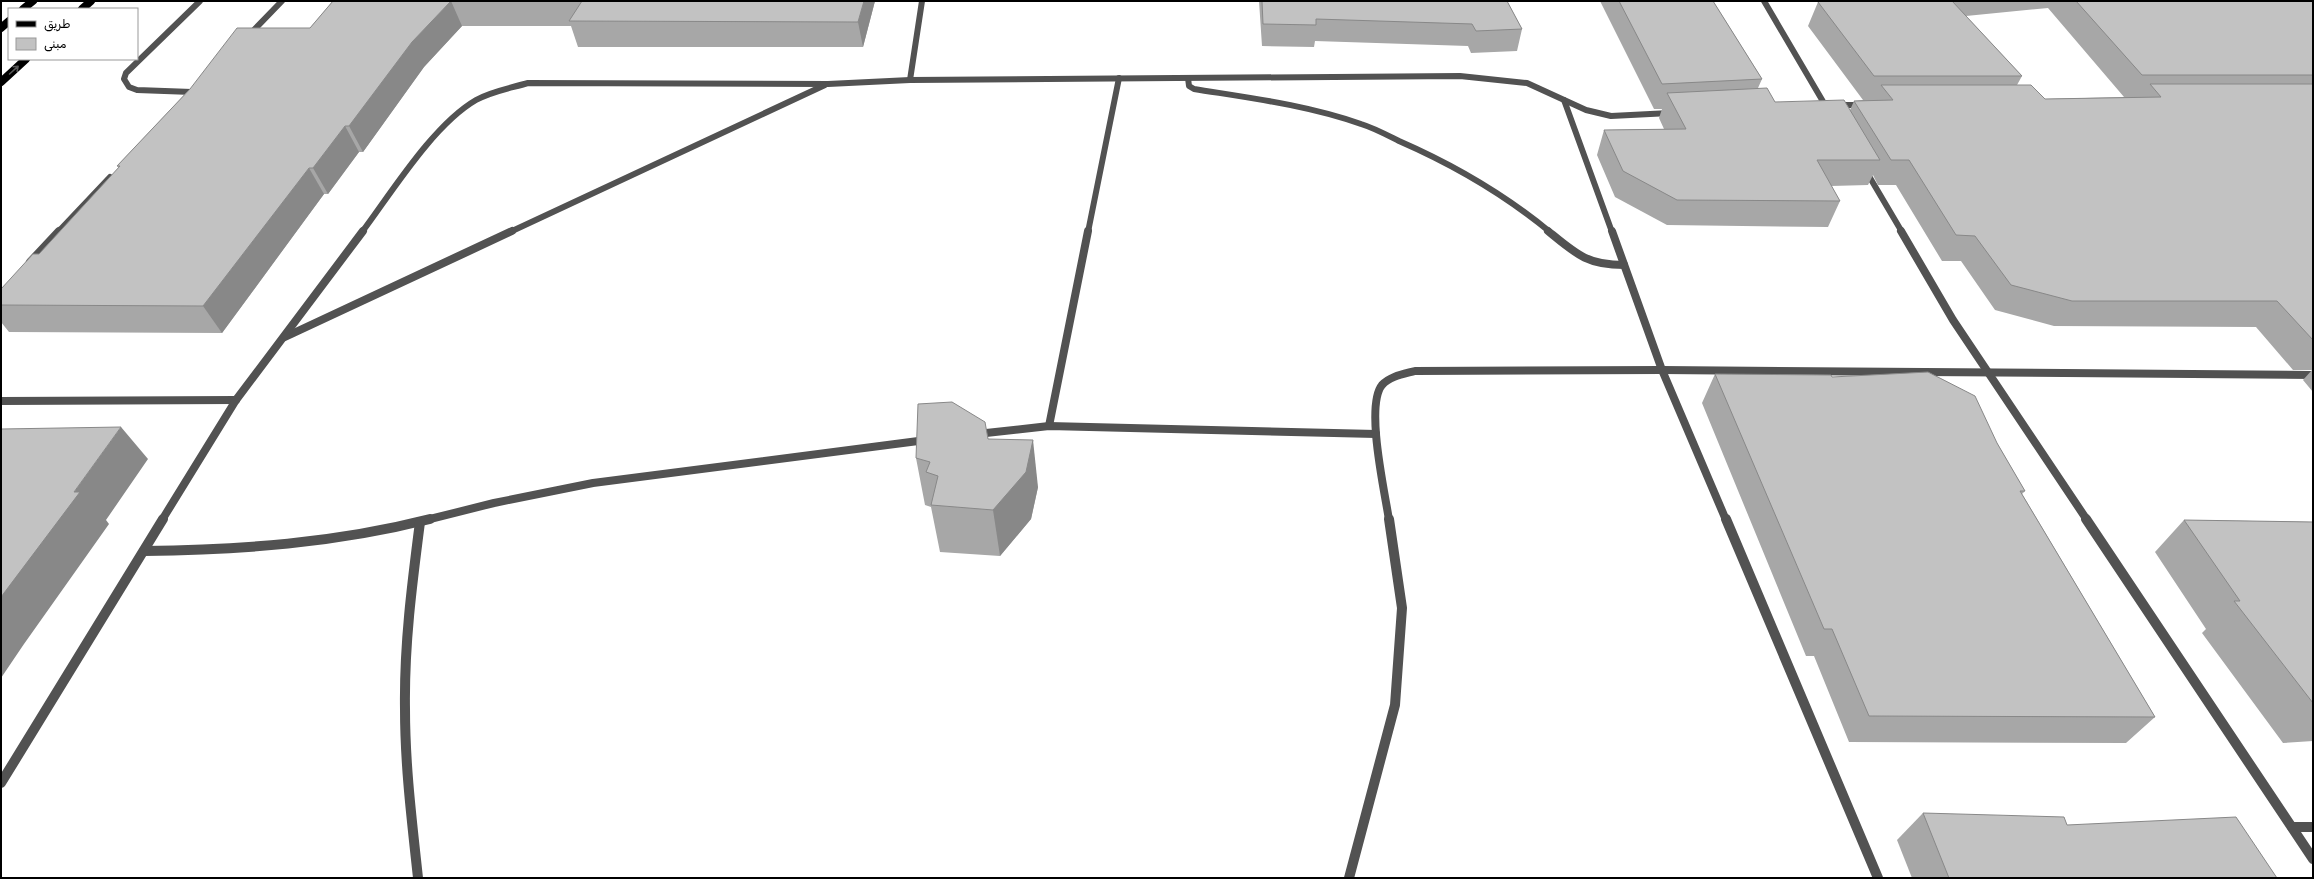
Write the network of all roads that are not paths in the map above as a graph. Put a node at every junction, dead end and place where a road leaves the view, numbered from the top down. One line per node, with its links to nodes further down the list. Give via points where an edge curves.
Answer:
1 (33, 1): 7 (main road)
2 (91, 1): 8 (main road)
3 (200, 1): 17 (street, via 126,73 124,79 129,87 137,90)
4 (282, 1): 9 (street)
5 (922, 1): 13 (street)
6 (1764, 1): 21 (street)
7 (24, 8)
8 (83, 8)
9 (245, 39)
10 (25, 60): 14 (main road, one-way to 10)
11 (1119, 78): 12 (street); 13 (street); 34 (street)
12 (1188, 78): 19 (street, via 1460,76 1527,83); 26 (street, via 1189,86 1194,89 1296,106 1361,124 1438,158 1482,183 1524,211 1580,257 1605,265)
13 (910, 80): 15 (street)
14 (1, 82)
15 (828, 84): 28 (street); 28 (street, via 528,83 496,92 471,103 430,142)
16 (197, 87): 17 (street)
17 (192, 92): 18 (street)
18 (186, 98)
19 (1564, 100): 22 (street, via 1586,110 1611,116); 26 (street)
20 (1872, 104): 21 (street)
21 (1821, 105): 23 (street)
22 (1674, 113)
23 (1833, 118)
24 (1861, 163): 30 (street, via 1953,320)
25 (114, 173): 27 (street)
26 (1624, 265): 29 (street)
27 (22, 270)
28 (283, 338): 32 (street)
29 (1662, 370): 30 (street); 35 (street, via 1415,371 1384,382 1376,394); 46 (street)
30 (1988, 373): 31 (street); 42 (street)
31 (2313, 375)
32 (236, 400): 33 (street); 39 (street)
33 (1, 401)
34 (1048, 426): 35 (street); 36 (street)
35 (1376, 434): 45 (street, via 1402,608 1395,705)
36 (967, 435)
37 (936, 439): 38 (street, via 593,484 494,503)
38 (420, 522): 39 (street, via 350,536 280,545); 44 (street, via 410,600 405,686 408,785)
39 (144, 551): 40 (street)
40 (1, 783)
41 (2313, 826): 42 (street)
42 (2292, 827): 43 (street)
43 (2313, 859)
44 (418, 878)
45 (1349, 878)
46 (1878, 878)

